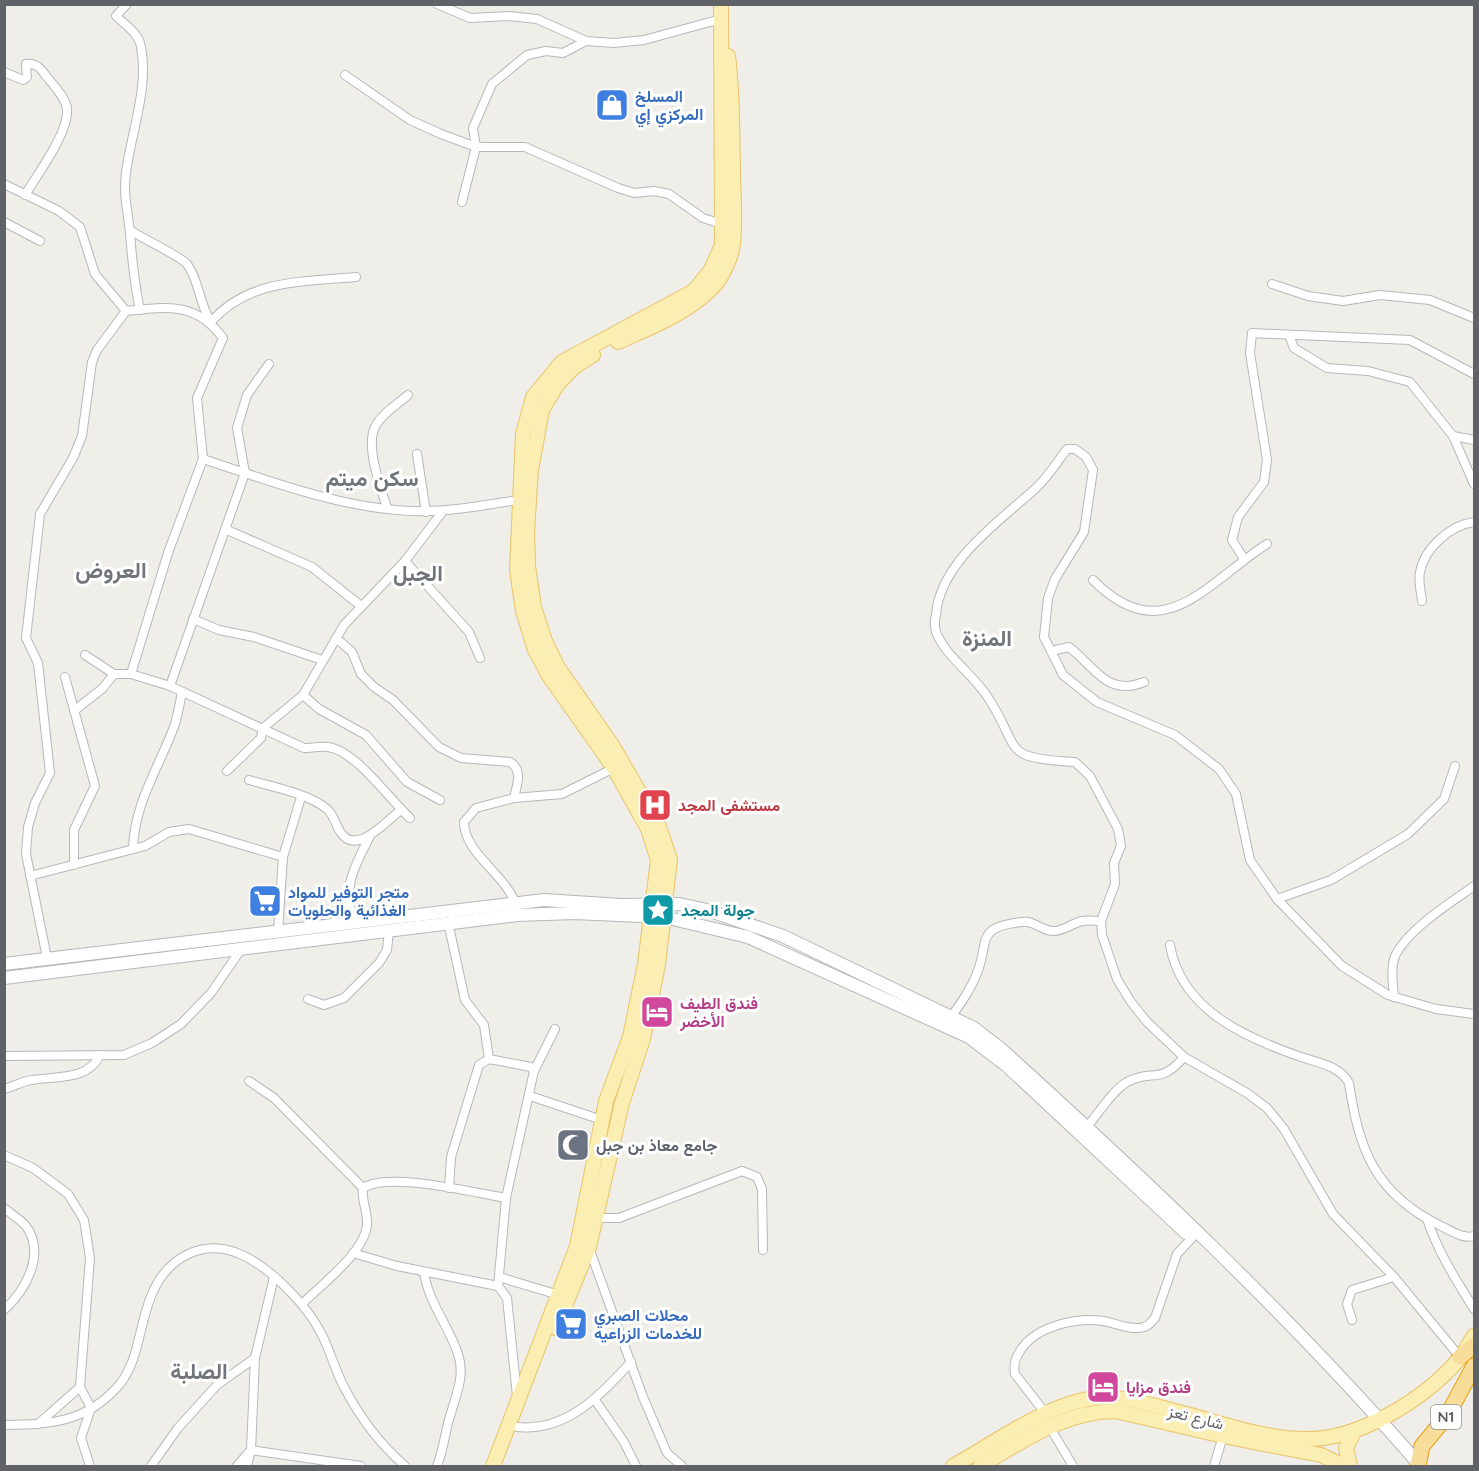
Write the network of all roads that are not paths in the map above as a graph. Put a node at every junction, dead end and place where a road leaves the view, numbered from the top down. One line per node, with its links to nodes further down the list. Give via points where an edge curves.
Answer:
1 (127, 4): 14 (street, via 116,16 136,34 143,62 126,175 124,206)
2 (437, 4): 4 (street, via 470,18 537,19)
3 (721, 12): 4 (street, via 644,40); 8 (main road)
4 (586, 41): 7 (street, via 563,53 527,55 498,78 473,128)
5 (4, 72): 10 (street, via 23,80 27,77 26,64 33,63 41,68 67,108 62,134)
6 (345, 75): 7 (street, via 411,120)
7 (476, 147): 11 (street); 13 (street, via 525,147 618,188 634,193 669,194 703,218)
8 (727, 157): 13 (main road); 77 (main road, via 733,244 714,286 669,319 600,350 574,367 542,410 531,470 526,532 538,618 557,666 612,745 658,824 670,859)
9 (4, 184): 10 (street)
10 (25, 195): 19 (street, via 80,227 95,274)
11 (462, 202)
12 (4, 222): 15 (street)
13 (722, 224): 32 (main road, via 722,246 711,270 694,291 562,362 533,397 523,434)
14 (130, 230): 18 (street, via 131,270); 21 (street, via 186,262)
15 (40, 241)
16 (357, 277): 21 (street, via 276,284 247,293 222,309)
17 (1272, 284): 20 (street, via 1308,296 1343,301 1380,295 1430,300)
18 (140, 310): 19 (street); 21 (street, via 186,308)
19 (126, 311): 72 (street, via 92,362 82,436 40,514 26,638 38,663 50,773 28,827 26,854)
20 (1474, 318)
21 (211, 322): 29 (street, via 223,338 197,398)
22 (1288, 335): 24 (street, via 1410,340); 26 (street, via 1294,348 1327,368 1368,370 1410,382); 39 (street, via 1252,333 1250,353 1266,460 1264,482 1238,517 1232,540)
23 (269, 364): 30 (street, via 247,395 237,428)
24 (1474, 374)
25 (408, 395): 33 (street, via 381,418 373,431 372,459)
26 (1453, 436): 27 (street); 31 (street)
27 (1474, 440)
28 (417, 454): 35 (street)
29 (203, 459): 30 (street); 51 (street, via 168,553)
30 (245, 474): 33 (street); 37 (street)
31 (1474, 484)
32 (519, 500): 34 (street); 60 (main road, via 517,570 523,611 535,650)
33 (387, 508): 35 (street)
34 (443, 511): 35 (street); 40 (street)
35 (426, 512)
36 (1474, 522): 42 (street, via 1459,524 1425,557 1419,574)
37 (225, 530): 43 (street, via 312,567); 44 (street)
38 (1267, 544): 39 (street)
39 (1244, 559): 41 (street, via 1199,596 1164,612 1134,609 1107,595)
40 (405, 561): 43 (street); 48 (street, via 470,632)
41 (1093, 580)
42 (1422, 601)
43 (361, 606): 45 (street)
44 (193, 619): 49 (street); 54 (street)
45 (336, 638): 49 (street); 64 (street, via 352,652 361,675 393,700 440,747 461,758 515,765 519,775)
46 (1051, 651): 53 (street, via 1070,647 1113,685 1128,688); 74 (street, via 1063,675 1097,702 1175,735 1219,769 1236,795 1250,860); 79 (street, via 1044,637 1048,598 1084,532 1093,470 1086,457 1075,449 1067,449 1038,486 965,553 938,596 935,629 943,645 980,686 1022,756 1075,762 1090,777 1104,801 1121,846 1114,863 1115,884)
47 (85, 655): 50 (street)
48 (480, 658)
49 (322, 660): 56 (street)
50 (114, 674): 51 (street); 57 (street)
51 (131, 674): 54 (street)
52 (65, 677): 57 (street)
53 (1144, 682)
54 (170, 686): 55 (street)
55 (182, 692): 58 (street); 69 (street, via 175,723 137,817)
56 (303, 695): 58 (street); 65 (street, via 319,709 366,735 403,778)
57 (75, 710): 71 (street, via 95,786 74,830)
58 (263, 728): 61 (street, via 261,738); 66 (street, via 304,748 328,747 345,752)
59 (1455, 766): 74 (street, via 1444,799 1408,834 1331,880)
60 (614, 768): 64 (street, via 562,794); 77 (main road, via 655,845)
61 (227, 771)
62 (249, 780): 63 (street)
63 (301, 796): 68 (street, via 328,810 346,839 362,841); 70 (street)
64 (514, 798): 76 (street, via 476,808 464,822 464,835 510,889)
65 (440, 800)
66 (401, 810): 67 (street); 68 (street)
67 (410, 818)
68 (372, 832): 80 (street, via 356,864 347,895)
69 (134, 849): 70 (street, via 169,832 189,829); 71 (street)
70 (282, 856): 83 (street)
71 (74, 865): 72 (street)
72 (30, 876): 86 (street)
73 (1474, 886): 90 (street, via 1446,906 1395,956)
74 (1277, 899): 90 (street, via 1342,966)
75 (533, 900): 76 (main road); 77 (main road); 78 (main road)
76 (515, 902): 80 (main road)
77 (659, 911): 78 (main road); 89 (main road, via 707,910 783,936); 103 (main road, via 630,1037); 110 (main road, via 643,1039)
78 (534, 914): 81 (main road)
79 (1101, 921): 93 (street, via 1082,921 1058,931 1030,922 993,929 984,938 970,989); 97 (street, via 1117,979 1147,1022)
80 (356, 922): 83 (main road)
81 (448, 922): 82 (main road); 98 (street, via 465,1000 484,1025)
82 (389, 930): 84 (main road); 91 (street, via 387,950 379,963 344,998 324,1005)
83 (278, 931): 84 (main road)
84 (233, 945): 86 (main road); 88 (main road); 96 (street, via 211,993 181,1023 152,1043 124,1055)
85 (1170, 945): 111 (street, via 1180,975 1217,1018 1251,1039 1345,1075 1361,1144 1371,1165 1387,1186)
86 (47, 958): 87 (main road)
87 (4, 964)
88 (4, 978)
89 (865, 982): 93 (main road); 113 (main road, via 969,1037 1007,1066)
90 (1394, 997): 92 (street, via 1436,1009)
91 (308, 999)
92 (1474, 1014)
93 (951, 1017): 104 (main road, via 974,1028 1000,1048)
94 (555, 1029): 99 (street)
95 (4, 1056): 96 (street)
96 (100, 1056): 101 (street, via 87,1070 70,1077 27,1081)
97 (1185, 1057): 104 (street, via 1172,1071 1125,1083); 119 (street, via 1267,1108 1284,1129 1333,1214)
98 (489, 1059): 99 (street, via 531,1067); 107 (street, via 479,1065 451,1157)
99 (534, 1071): 102 (street)
100 (249, 1082): 106 (street, via 274,1098)
101 (4, 1089)
102 (530, 1096): 103 (street); 108 (street)
103 (602, 1120): 110 (main road)
104 (1087, 1127): 137 (main road, via 1196,1231)
105 (4, 1155): 132 (street, via 33,1168 68,1194 84,1220 90,1258)
106 (363, 1188): 107 (street, via 368,1184 403,1181); 116 (street, via 366,1225 364,1237)
107 (449, 1188): 108 (street)
108 (506, 1198): 120 (street)
109 (4, 1208): 123 (street, via 25,1226 35,1255 20,1293)
110 (589, 1218): 114 (main road); 115 (street, via 619,1218 742,1171 757,1177 762,1189); 121 (main road)
111 (1427, 1219): 112 (street, via 1466,1238); 124 (street, via 1448,1267)
112 (1474, 1236)
113 (1192, 1238): 136 (street, via 1177,1254 1155,1318 1144,1328 1075,1320 1043,1331 1027,1342 1016,1357 1015,1374); 137 (main road)
114 (589, 1247): 130 (street); 140 (main road)
115 (763, 1250)
116 (353, 1253): 117 (street); 122 (street)
117 (424, 1272): 120 (street); 154 (street, via 426,1286 458,1355 460,1374 459,1395 450,1413)
118 (274, 1277): 122 (street); 128 (street); 135 (street, via 241,1254 215,1248 195,1250 178,1258 152,1294 131,1367 119,1384)
119 (1394, 1277): 125 (street, via 1352,1290 1347,1304); 129 (street)
120 (498, 1281): 121 (street); 134 (street, via 507,1298)
121 (559, 1295): 134 (main road)
122 (302, 1304): 153 (street, via 357,1409)
123 (4, 1310)
124 (1474, 1310)
125 (1352, 1320)
126 (1474, 1336): 129 (main road, شارع تعز)
127 (1474, 1345): 129 (highway)
128 (255, 1358): 143 (street); 150 (street, via 217,1385 178,1428)
129 (1460, 1358): 137 (main road, شارع تعز, via 1426,1390)
130 (631, 1362): 133 (street); 148 (street, via 667,1453)
131 (1474, 1366): 145 (highway, N1, via 1447,1416 1422,1446)
132 (80, 1388): 135 (street); 138 (street)
133 (595, 1400): 140 (street, via 546,1427); 157 (street)
134 (518, 1402): 155 (main road)
135 (92, 1408): 138 (street, via 69,1420); 146 (street, via 81,1438)
136 (1047, 1420): 141 (main road, شارع تعز, via 1072,1402 1098,1398 1152,1406 1287,1438 1319,1439); 142 (main road, شارع تعز, via 1116,1411); 149 (street); 158 (main road, شارع تعز); 159 (main road, شارع تعز)
137 (1376, 1420): 141 (main road, شارع تعز); 145 (main road)
138 (38, 1424): 139 (street)
139 (4, 1425)
140 (517, 1427): 156 (main road)
141 (1354, 1432): 144 (main road, via 1330,1446); 162 (main road, via 1346,1448)
142 (1223, 1436): 144 (main road, شارع تعز); 160 (street)
143 (251, 1450): 147 (street); 151 (street); 152 (street)
144 (1304, 1452): 161 (main road, شارع تعز, via 1321,1455)
145 (1416, 1465)
146 (88, 1466)
147 (360, 1466)
148 (677, 1466)
149 (1070, 1466)
150 (151, 1467)
151 (237, 1467)
152 (247, 1467)
153 (405, 1467)
154 (437, 1467)
155 (493, 1467)
156 (501, 1467)
157 (636, 1467)
158 (953, 1467)
159 (980, 1467)
160 (1214, 1467)
161 (1344, 1467)
162 (1350, 1467)

